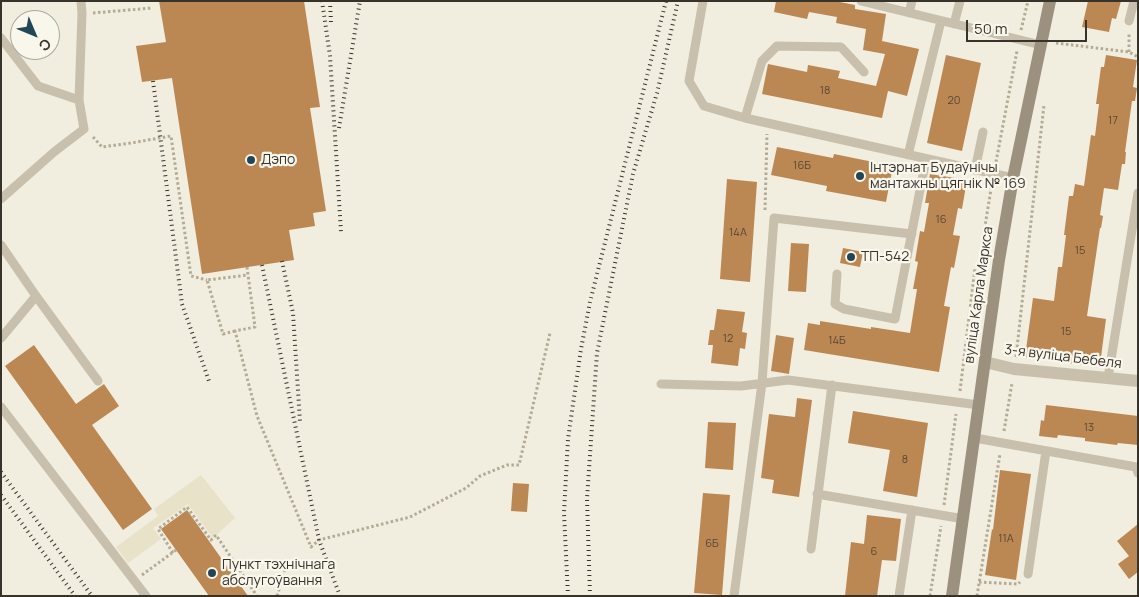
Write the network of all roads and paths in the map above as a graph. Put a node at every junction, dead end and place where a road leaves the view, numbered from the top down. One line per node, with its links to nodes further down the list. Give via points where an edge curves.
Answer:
1 (81, 1): 11 (lane)
2 (703, 1): 26 (lane, via 689,81 704,106)
3 (860, 1): 10 (lane)
4 (912, 1): 10 (lane)
5 (960, 1): 14 (lane)
6 (1028, 1): 17 (path)
7 (1050, 1): 19 (main road, вуліца Карла Маркса)
8 (1134, 1): 13 (lane)
9 (152, 8): 11 (path)
10 (909, 13): 12 (lane)
11 (82, 14): 24 (lane)
12 (941, 21): 14 (lane); 30 (lane)
13 (1129, 21): 21 (path)
14 (954, 24): 17 (lane)
15 (1058, 35): 18 (path)
16 (1, 38): 24 (lane, via 38,86)
17 (1019, 40): 19 (lane); 33 (path)
18 (1056, 43): 20 (path); 21 (path)
19 (1041, 45): 34 (main road, вуліца Карла Маркса)
20 (1054, 52)
21 (1129, 52): 22 (path)
22 (1138, 57)
23 (864, 72): 26 (lane, via 841,46 777,46 762,61)
24 (78, 100): 28 (lane)
25 (1045, 100): 51 (path)
26 (745, 118): 27 (lane)
27 (767, 123): 30 (lane); 37 (path, via 765,216)
28 (84, 129): 36 (lane); 45 (path, via 102,147 171,136 190,276)
29 (983, 132): 32 (lane)
30 (908, 155): 31 (lane)
31 (926, 159): 32 (lane); 38 (lane)
32 (975, 170): 33 (lane)
33 (994, 174): 34 (lane); 39 (path, via 985,226)
34 (1013, 178): 50 (main road, вуліца Карла Маркса)
35 (1138, 193): 52 (lane)
36 (1, 199)
37 (774, 218): 38 (lane); 55 (lane)
38 (912, 234): 43 (lane, via 895,319 835,304)
39 (991, 234)
40 (1, 245): 46 (lane)
41 (987, 256): 58 (path, via 975,268)
42 (247, 267): 44 (path)
43 (837, 274)
44 (248, 275): 45 (path); 47 (path, via 255,326)
45 (207, 280): 47 (path, via 223,334)
46 (36, 296): 49 (lane); 53 (lane)
47 (234, 331): 48 (path, via 257,416 311,547 320,540 410,517 466,488 480,476 507,465 519,465)
48 (550, 333)
49 (1, 338)
50 (985, 362): 51 (street, 3-я вуліца Бебеля); 59 (main road, вуліца Карла Маркса)
51 (1014, 368): 52 (street, 3-я вуліца Бебеля); 62 (path)
52 (1108, 378): 54 (street, 3-я вуліца Бебеля)
53 (98, 381)
54 (1138, 381)
55 (762, 383): 56 (lane, via 741,386); 57 (lane, via 788,380); 77 (lane)
56 (661, 384)
57 (832, 386): 58 (lane); 65 (lane)
58 (958, 402): 59 (lane); 67 (path)
59 (979, 405): 61 (main road, вуліца Карла Маркса)
60 (1, 407): 72 (lane)
61 (974, 438): 62 (lane); 68 (main road, вуліца Карла Маркса)
62 (1002, 443): 63 (lane); 73 (path)
63 (1046, 451): 64 (lane, via 1136,467); 71 (lane)
64 (1138, 474)
65 (817, 494): 66 (lane); 69 (lane)
66 (912, 510): 67 (lane); 78 (lane)
67 (942, 515): 68 (lane); 79 (path)
68 (964, 519): 80 (main road, вуліца Карла Маркса)
69 (811, 549)
70 (286, 566): 76 (path)
71 (1028, 574): 73 (path, via 1018,584)
72 (134, 580): 74 (lane); 75 (path, via 175,552 158,529 187,508 211,540 216,536)
73 (979, 582): 81 (path)
74 (146, 596)
75 (257, 596)
76 (277, 596)
77 (734, 596)
78 (899, 596)
79 (930, 596)
80 (952, 596)
81 (977, 596)

